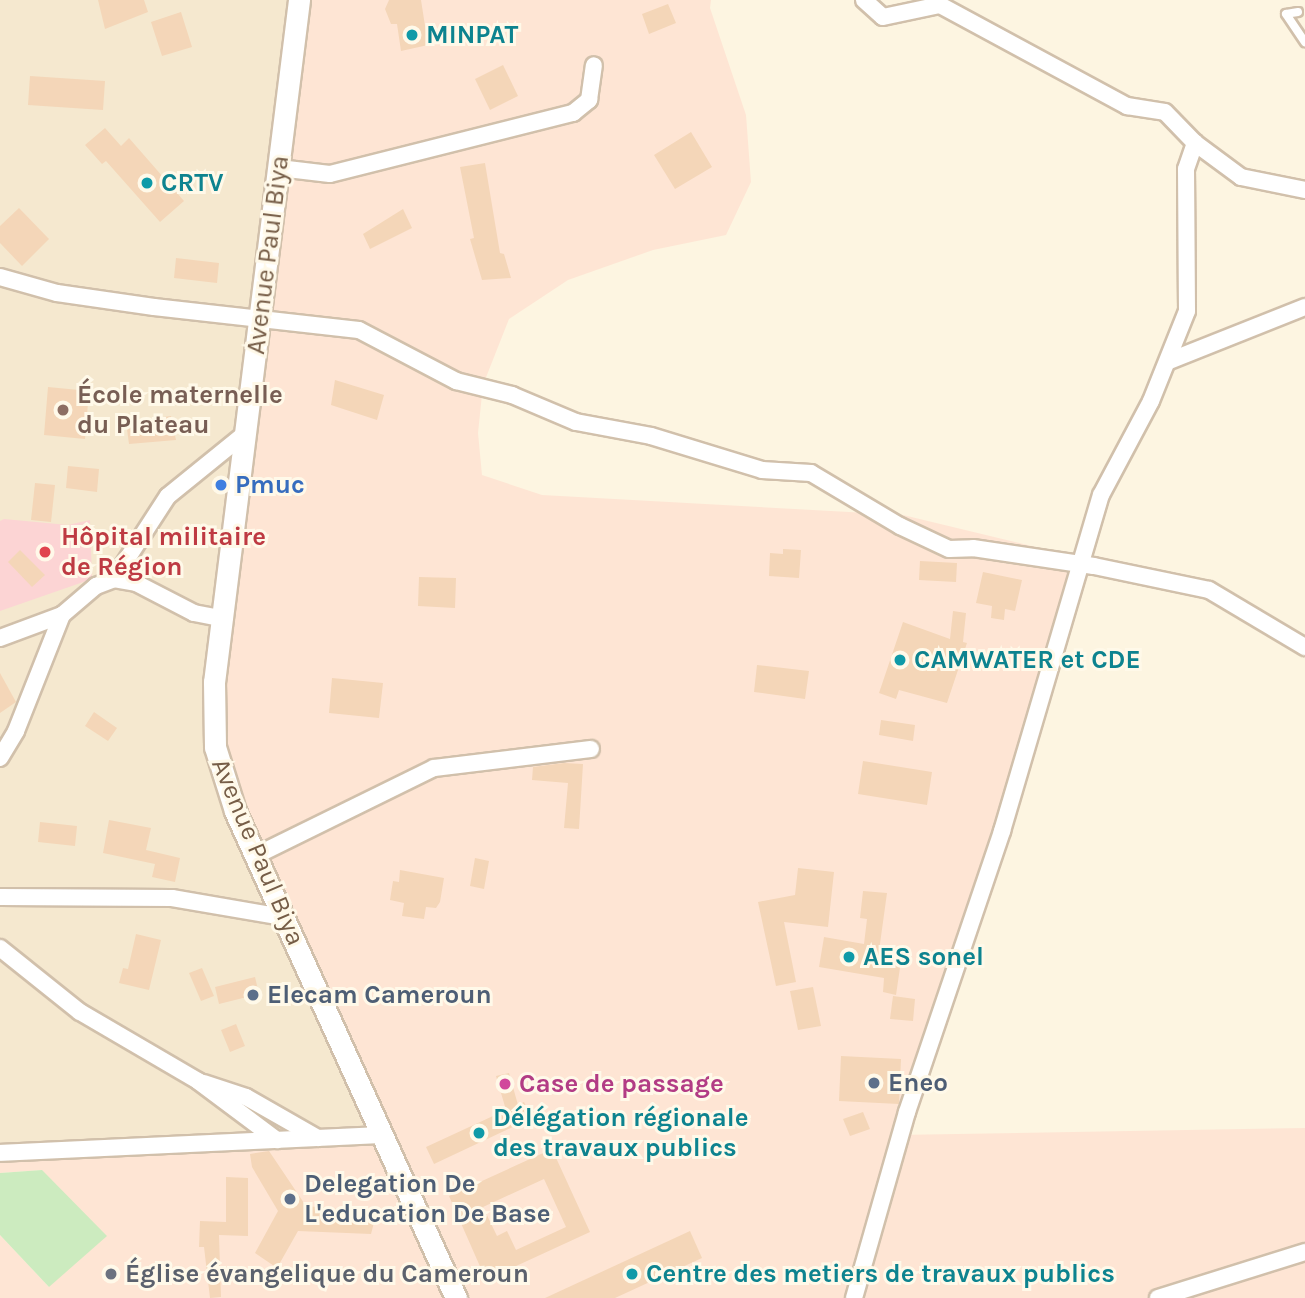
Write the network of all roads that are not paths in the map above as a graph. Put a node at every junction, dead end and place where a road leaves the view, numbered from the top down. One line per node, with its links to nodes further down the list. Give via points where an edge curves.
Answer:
1 (299, 0): 7 (main road, Avenue Paul Biya)
2 (864, 0): 6 (street, via 883,17 940,5 1127,106 1164,112)
3 (1298, 12): 4 (lane, via 1286,14)
4 (1305, 42)
5 (594, 65): 7 (street, via 589,100 573,113 330,174)
6 (1195, 143): 8 (street, via 1241,177); 12 (street, via 1186,170 1190,291)
7 (279, 168): 11 (main road, Avenue Paul Biya)
8 (1305, 190)
9 (0, 277): 11 (street, via 57,293)
10 (1305, 307): 12 (street)
11 (260, 319): 13 (main road, Avenue Paul Biya); 14 (street, via 359,330 456,381 512,395 576,422 652,436 762,470 811,473 949,549 979,548)
12 (1169, 361): 14 (street, via 1105,485)
13 (247, 432): 15 (street, via 168,496); 17 (main road, Avenue Paul Biya)
14 (1082, 565): 19 (street, via 1209,590); 33 (street, via 1002,831 907,1112)
15 (114, 579): 16 (street, via 96,586); 17 (street, via 136,583 194,613)
16 (62, 615): 18 (street); 21 (street, via 16,731)
17 (224, 620): 22 (main road, Avenue Paul Biya, via 214,682 215,747)
18 (0, 638)
19 (1305, 647)
20 (591, 748): 22 (street, via 434,768)
21 (0, 758)
22 (256, 856): 24 (main road, Avenue Paul Biya)
23 (0, 897): 24 (street, via 172,898)
24 (283, 917): 27 (main road, Avenue Paul Biya)
25 (0, 948): 26 (street, via 80,1012)
26 (198, 1081): 28 (street, via 246,1097); 29 (street)
27 (384, 1135): 28 (street); 32 (main road, Avenue Paul Biya)
28 (318, 1138): 29 (street)
29 (277, 1140): 30 (street)
30 (0, 1153)
31 (1305, 1252): 34 (street)
32 (456, 1298)
33 (854, 1298)
34 (1158, 1298)

